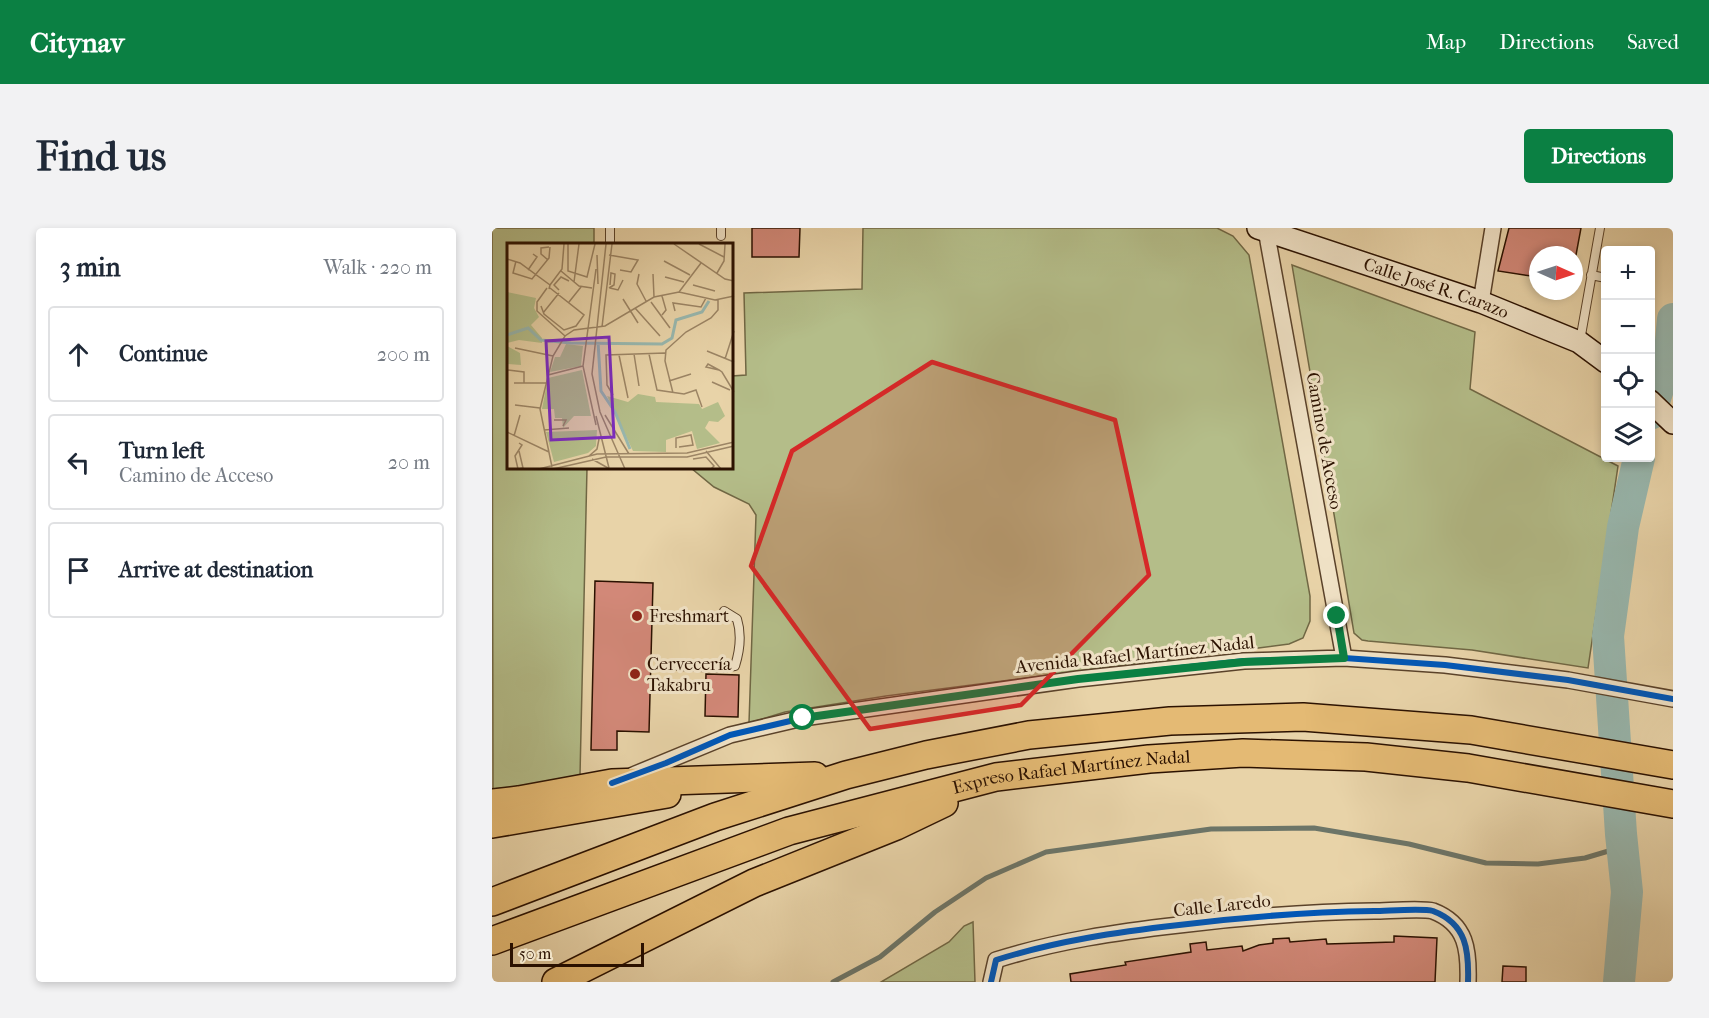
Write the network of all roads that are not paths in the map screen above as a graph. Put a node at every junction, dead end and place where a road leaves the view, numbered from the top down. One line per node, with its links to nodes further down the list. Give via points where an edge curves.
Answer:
1 (1493, 228): 6 (street)
2 (1600, 228): 4 (lane)
3 (1262, 229): 6 (street, Calle José R. Carazo); 12 (street, Camino de Acceso)
4 (1591, 275): 5 (lane); 7 (lane)
5 (1601, 277)
6 (1481, 302): 7 (street, Calle José R. Carazo)
7 (1579, 342): 8 (street, Calle José R. Carazo)
8 (1601, 359)
9 (1655, 406): 10 (street)
10 (1673, 423)
11 (724, 612): 13 (lane, via 738,619 741,631 735,666)
12 (1344, 658): 14 (street, Avenida Rafael Martínez Nadal, via 1568,680); 19 (street, Avenida Rafael Martínez Nadal, via 1244,662 1078,679 803,718 730,735)
13 (678, 666)
14 (1673, 699)
15 (1673, 765): 16 (highway, Expreso Rafael Martínez Nadal, via 1471,730 1303,717 1170,721 1029,735)
16 (846, 775): 17 (highway); 22 (highway, Expreso Rafael Martínez Nadal, via 715,817)
17 (751, 777): 19 (highway); 21 (highway, via 603,806)
18 (996, 777): 20 (highway, Expreso Rafael Martínez Nadal, via 1149,759 1243,753 1366,757 1468,768); 23 (highway, Expreso Rafael Martínez Nadal, via 789,831); 24 (highway, via 896,826 754,883)
19 (612, 783): 21 (highway)
20 (1673, 804)
21 (493, 809)
22 (492, 902)
23 (492, 941)
24 (556, 982)
25 (991, 982): 26 (street, Calle Laredo, via 996,960 1112,933 1313,912 1432,910 1453,924 1465,939)
26 (1468, 982)

